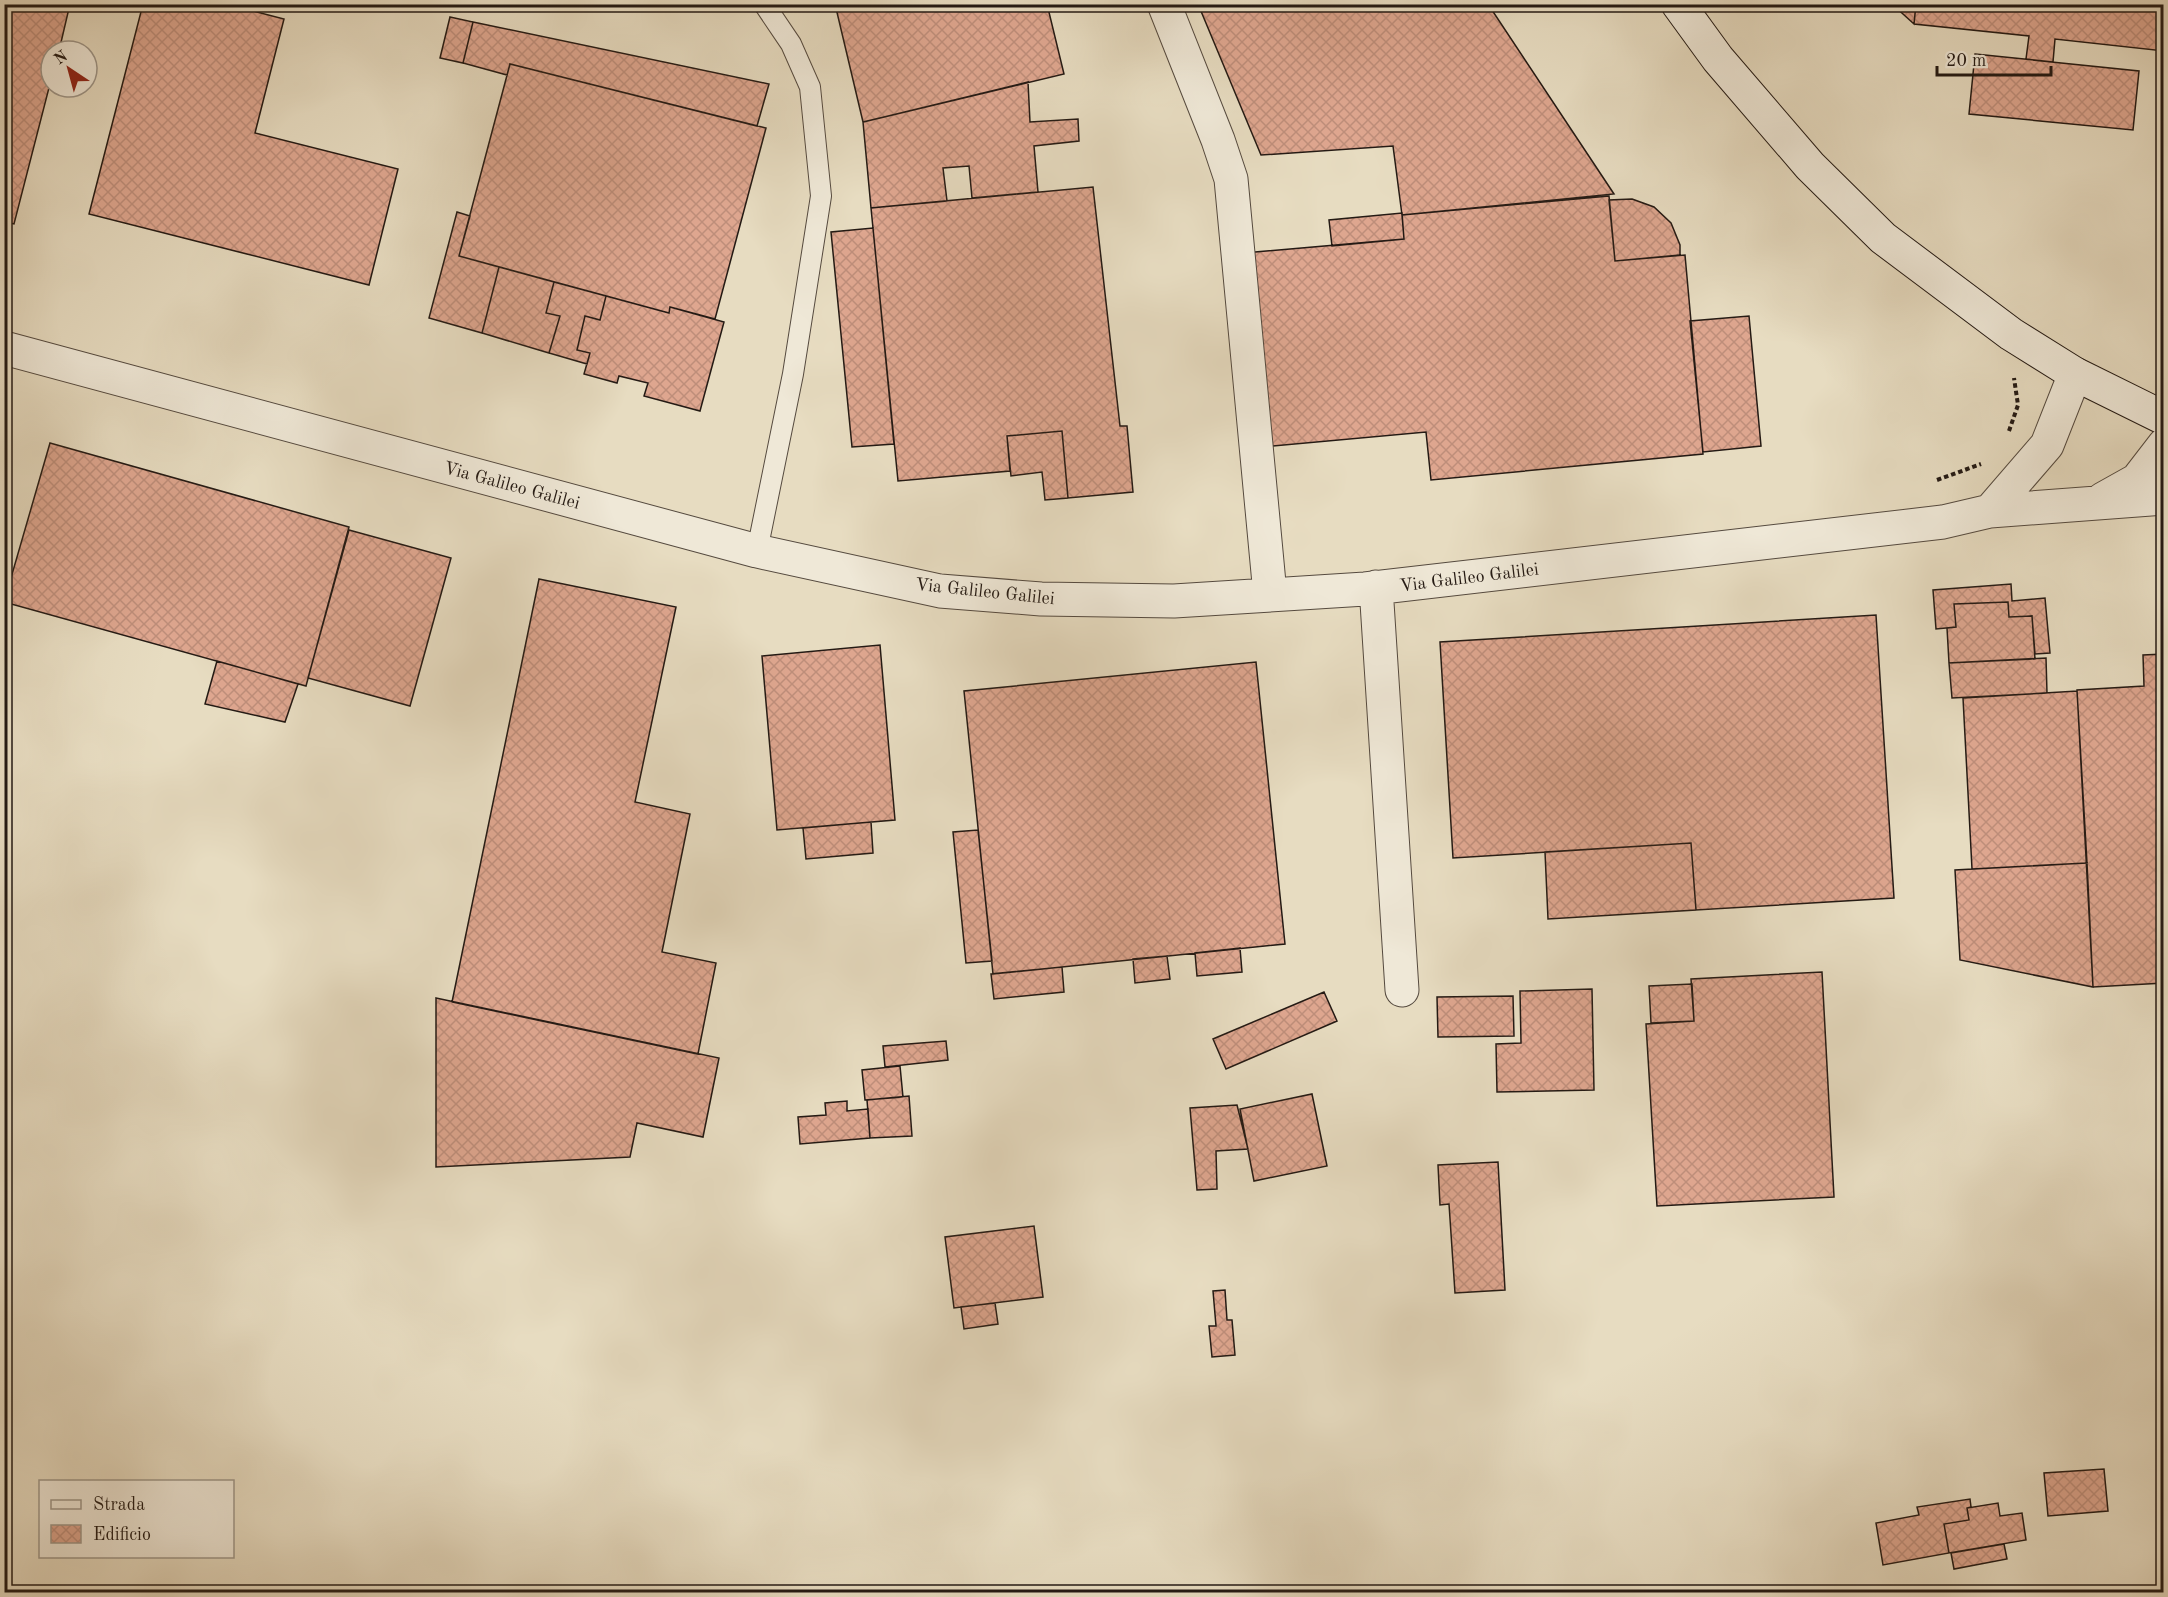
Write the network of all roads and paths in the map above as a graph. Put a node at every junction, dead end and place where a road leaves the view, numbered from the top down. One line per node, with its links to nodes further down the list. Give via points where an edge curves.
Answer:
1 (764, 4): 11 (lane, via 791,44 810,87 821,196 793,374)
2 (1164, 4): 13 (street, via 1231,179)
3 (1678, 4): 5 (street, via 1718,59 1810,166 1883,238 2011,334)
4 (4, 348): 11 (street, Via Galileo Galilei)
5 (2074, 374): 6 (street); 10 (street, via 2047,445)
6 (2163, 418)
7 (2163, 445): 9 (street, via 2137,480)
8 (2163, 498): 9 (street, Via Galileo Galilei)
9 (2096, 503): 10 (street, Via Galileo Galilei)
10 (1990, 511): 12 (street, Via Galileo Galilei, via 1943,522)
11 (757, 551): 13 (street, Via Galileo Galilei, via 940,591 1041,599 1174,601)
12 (1376, 587): 13 (street, Via Galileo Galilei); 14 (street)
13 (1270, 594)
14 (1402, 990)

